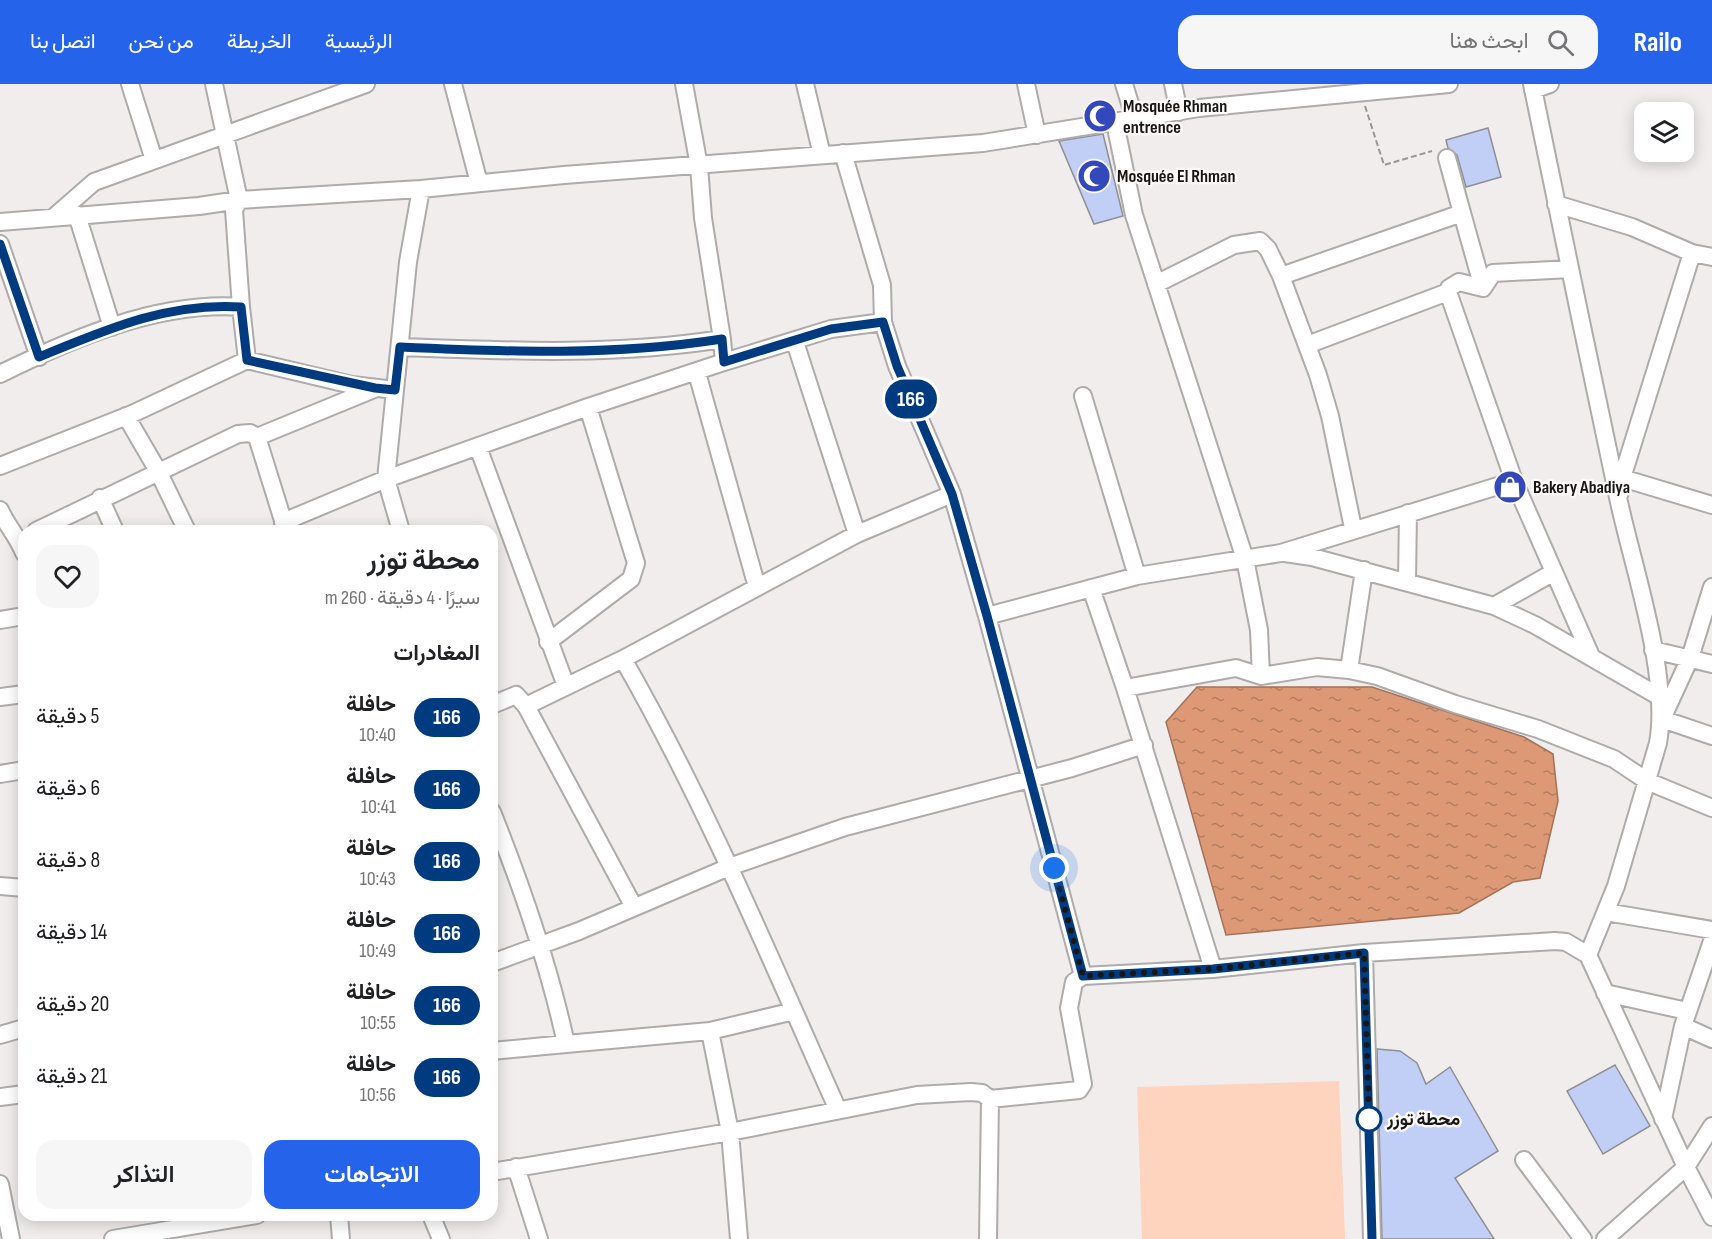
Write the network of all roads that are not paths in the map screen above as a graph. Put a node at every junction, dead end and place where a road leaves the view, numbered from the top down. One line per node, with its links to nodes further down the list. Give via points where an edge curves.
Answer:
1 (130, 84): 21 (street)
2 (214, 84): 17 (street)
3 (366, 84): 17 (street)
4 (453, 84): 23 (street)
5 (684, 84): 22 (street)
6 (805, 84): 19 (street)
7 (1026, 84): 16 (street)
8 (1124, 84): 14 (street)
9 (1173, 84): 13 (street)
10 (1449, 84): 13 (street)
11 (1550, 84): 12 (street)
12 (1532, 87): 26 (street)
13 (1179, 112): 14 (street)
14 (1135, 120): 15 (street)
15 (1114, 123): 16 (street); 36 (street, via 1131,205)
16 (1037, 135): 18 (street)
17 (223, 136): 21 (street); 25 (street)
18 (843, 153): 19 (street); 40 (street, via 882,285)
19 (822, 155): 22 (street)
20 (1447, 158): 27 (street)
21 (154, 160): 29 (street, via 94,182)
22 (699, 166): 23 (street); 42 (street)
23 (479, 183): 24 (street)
24 (421, 189): 25 (street); 45 (street, via 408,262)
25 (239, 200): 28 (street); 39 (street, via 234,210)
26 (1556, 204): 32 (street, via 1632,227); 34 (street)
27 (1462, 213): 35 (street); 37 (street)
28 (77, 215): 29 (street); 41 (street)
29 (54, 217): 30 (street)
30 (0, 222)
31 (0, 244): 46 (street)
32 (1692, 253): 33 (street); 60 (street)
33 (1712, 257)
34 (1570, 269): 37 (street, via 1493,273); 65 (street)
35 (1281, 276): 36 (street, via 1268,249 1260,241 1253,241 1234,245); 44 (street)
36 (1156, 284): 79 (street)
37 (1483, 288): 38 (street, via 1459,282)
38 (1448, 292): 44 (street); 62 (street)
39 (241, 307): 41 (street, via 175,309); 47 (street)
40 (883, 322): 43 (street, via 831,329); 63 (street, via 897,366)
41 (112, 327): 46 (street)
42 (722, 339): 45 (street, via 663,348 553,353); 48 (street)
43 (795, 342): 48 (street); 76 (street)
44 (1307, 345): 75 (street, via 1330,416)
45 (400, 347): 52 (street)
46 (39, 357): 50 (street)
47 (247, 360): 51 (street); 55 (street)
48 (724, 362): 49 (street)
49 (697, 373): 54 (street); 84 (street)
50 (0, 374)
51 (375, 388): 52 (street); 56 (street)
52 (395, 390): 61 (street)
53 (1083, 396): 82 (street)
54 (588, 407): 57 (street); 91 (street, via 636,563 631,579)
55 (126, 416): 58 (street); 59 (street)
56 (256, 437): 59 (street, via 238,434); 72 (street)
57 (478, 447): 61 (street); 91 (street)
58 (0, 466)
59 (158, 471): 64 (street); 71 (street)
60 (1622, 477): 65 (street); 66 (street)
61 (386, 479): 73 (street); 74 (street)
62 (1514, 481): 68 (street); 81 (street)
63 (952, 494): 76 (street); 88 (street)
64 (100, 498): 69 (street); 70 (street)
65 (1619, 504): 92 (street)
66 (1712, 505)
67 (0, 510): 77 (street)
68 (1408, 513): 75 (street); 83 (street)
69 (65, 524)
70 (112, 525)
71 (184, 525)
72 (283, 525)
73 (288, 525)
74 (399, 525)
75 (1353, 528): 78 (street)
76 (856, 534): 84 (street)
77 (18, 540)
78 (1281, 553): 79 (street); 80 (street)
79 (1245, 559): 82 (street); 98 (street, via 1259,630)
80 (1364, 570): 83 (street); 97 (street)
81 (1554, 572): 87 (street); 93 (street)
82 (1137, 576): 86 (street)
83 (1407, 581): 87 (street)
84 (757, 587): 95 (street)
85 (1712, 587): 94 (street)
86 (1091, 588): 88 (street); 100 (street)
87 (1494, 606): 93 (street)
88 (987, 616): 111 (street)
89 (18, 617): 90 (street)
90 (0, 620)
91 (548, 642): 99 (street)
92 (1653, 650): 94 (street); 103 (street)
93 (1592, 656): 103 (street)
94 (1690, 658): 96 (street); 106 (street)
95 (623, 659): 99 (street); 115 (street, via 663,729)
96 (1712, 664)
97 (1349, 670): 98 (street, via 1317,667); 112 (street, via 1538,729 1614,759)
98 (1262, 676): 100 (street, via 1236,668)
99 (566, 686): 105 (street)
100 (1125, 688): 108 (street)
101 (18, 695): 102 (street)
102 (0, 697)
103 (1660, 697): 106 (street)
104 (498, 702): 105 (street, via 516,695)
105 (526, 706): 118 (street)
106 (1662, 719): 107 (street); 112 (street)
107 (1712, 736)
108 (1144, 745): 111 (street); 126 (street)
109 (18, 771): 110 (street)
110 (0, 774)
111 (1030, 778): 115 (street, via 845,827); 127 (street)
112 (1647, 781): 113 (street); 119 (street)
113 (1712, 808)
114 (498, 827): 122 (street)
115 (729, 867): 118 (street); 129 (street)
116 (0, 886): 117 (street)
117 (18, 888)
118 (634, 908): 122 (street)
119 (1606, 912): 120 (street); 124 (street)
120 (1712, 930)
121 (1712, 941): 130 (street)
122 (539, 946): 125 (street); 135 (street)
123 (1364, 953): 124 (street, via 1555,941 1566,942); 126 (street); 161 (street)
124 (1588, 955): 128 (street)
125 (498, 961)
126 (1213, 969): 127 (street)
127 (1083, 976): 139 (street, via 1074,982 1069,1008 1083,1083 1079,1090)
128 (1605, 993): 130 (street); 141 (street)
129 (794, 1011): 132 (street); 140 (street)
130 (1685, 1018): 134 (street); 141 (street)
131 (18, 1030): 133 (street)
132 (710, 1031): 135 (street); 143 (street)
133 (0, 1035)
134 (1712, 1039)
135 (566, 1044): 136 (street)
136 (498, 1050)
137 (18, 1095): 138 (street)
138 (0, 1097)
139 (990, 1099): 140 (street, via 982,1093 950,1092); 160 (street)
140 (838, 1110): 143 (street)
141 (1663, 1119): 147 (street)
142 (1712, 1126): 147 (street)
143 (730, 1132): 146 (street); 159 (street)
144 (1524, 1160): 162 (street)
145 (498, 1167): 146 (street)
146 (516, 1167): 158 (street)
147 (1686, 1167): 149 (street); 163 (street)
148 (0, 1184): 154 (street)
149 (1712, 1217)
150 (231, 1221): 153 (street)
151 (340, 1221): 156 (street)
152 (434, 1221): 157 (street)
153 (171, 1234): 155 (street)
154 (11, 1239)
155 (113, 1239)
156 (341, 1239)
157 (441, 1239)
158 (539, 1239)
159 (739, 1239)
160 (988, 1239)
161 (1372, 1239)
162 (1583, 1239)
163 (1605, 1239)

